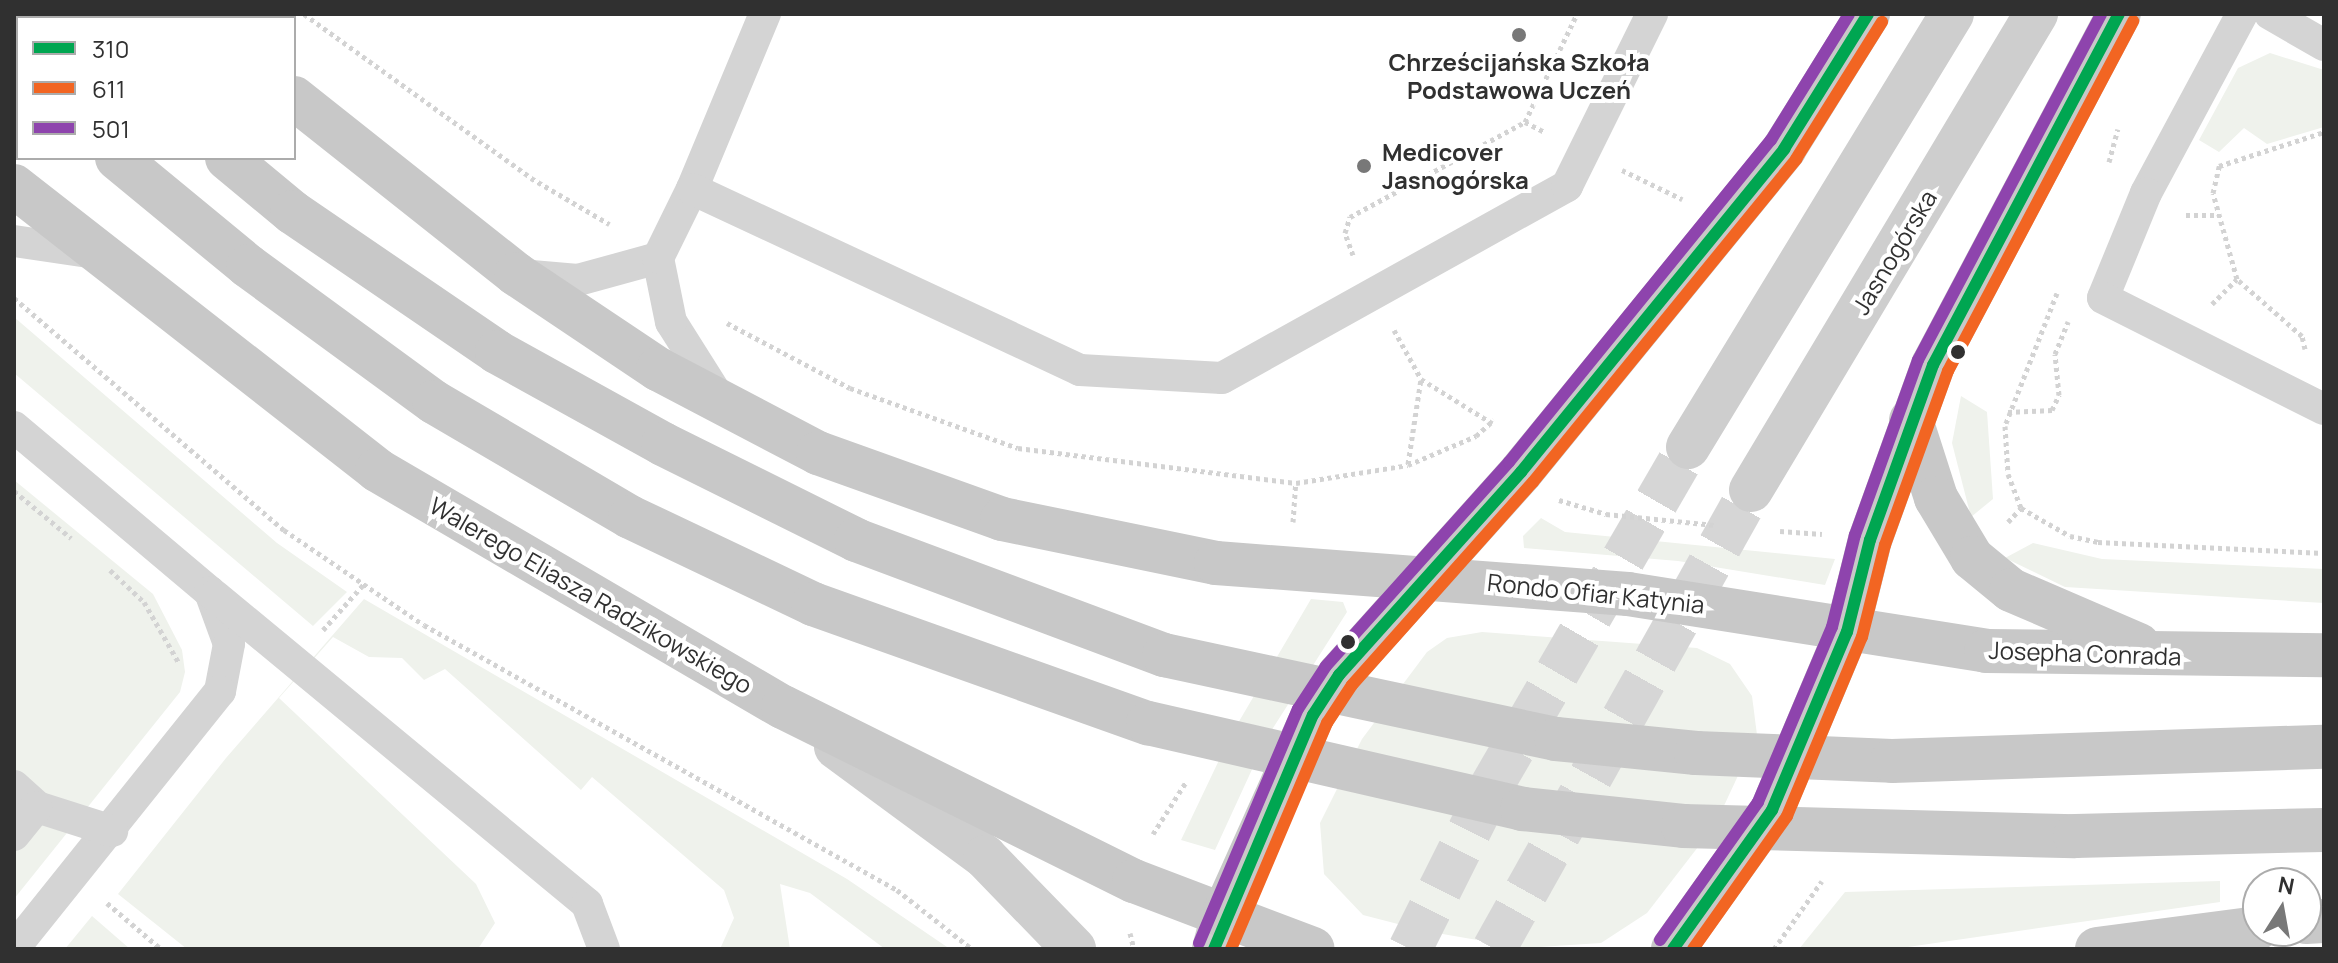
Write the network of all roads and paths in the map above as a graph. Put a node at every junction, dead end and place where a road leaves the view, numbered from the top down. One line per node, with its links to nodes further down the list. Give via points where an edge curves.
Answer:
1 (304, 14): 25 (path, via 531,178)
2 (765, 14): 19 (lane)
3 (1652, 14): 19 (lane, via 1567,186 1222,378 1080,370)
4 (1868, 14): 49 (main road, via 1784,149 1521,472)
5 (1952, 14): 38 (main road)
6 (2036, 14): 43 (main road, Jasnogórska)
7 (2119, 14): 35 (main road, via 1957,310)
8 (2242, 14): 29 (lane, via 2146,193)
9 (2270, 14): 10 (lane)
10 (2324, 45)
11 (296, 100): 26 (main road)
12 (2122, 112): 17 (path)
13 (2324, 132): 22 (path, via 2219,166)
14 (119, 160): 60 (main road, bridge, via 248,266 434,402 630,517 813,604 1148,723 1522,809 1683,826 2075,836)
15 (229, 160): 58 (main road, bridge, via 292,212 497,352 663,444 856,540 1164,655 1556,739 1696,753 1892,761)
16 (1631, 174): 20 (path)
17 (2105, 179)
18 (14, 186): 24 (main road, Walerego Eliasza Radzikowskiego)
19 (692, 189): 25 (lane)
20 (1686, 201)
21 (2179, 211): 22 (path)
22 (2218, 215): 32 (path, via 2237,279 2302,336 2316,370)
23 (14, 241): 24 (lane)
24 (95, 253): 57 (main road, Walerego Eliasza Radzikowskiego, via 377,470)
25 (658, 258): 26 (lane, via 578,280); 33 (lane, via 671,322)
26 (516, 274): 33 (main road)
27 (2065, 277): 34 (path)
28 (14, 298): 50 (path, via 284,530)
29 (2103, 298): 32 (lane); 34 (path, via 2079,303 2061,332 2052,410)
30 (724, 320): 40 (path, via 850,388 1018,448)
31 (1421, 379): 39 (path)
32 (2316, 404)
33 (725, 408): 49 (main road, via 912,489 1082,539 1216,563)
34 (2008, 412): 47 (path, via 2008,474 2021,508 2070,536)
35 (1911, 420): 52 (main road); 54 (main road, via 1936,498 1972,558 2011,590)
36 (14, 427): 51 (lane)
37 (1476, 436): 39 (path)
38 (1688, 447)
39 (1408, 465): 40 (path)
40 (1296, 483): 44 (path)
41 (14, 491): 46 (path)
42 (1557, 499): 43 (path, via 1606,514)
43 (1749, 515): 45 (path)
44 (1292, 533)
45 (1827, 533)
46 (80, 545)
47 (2324, 553)
48 (102, 563): 56 (path, via 157,620 177,654)
49 (1428, 575): 52 (main road, Rondo Ofiar Katynia, via 1643,596); 65 (main road, via 1313,715)
50 (364, 584): 55 (path); 69 (path, via 612,734 897,890)
51 (210, 592): 55 (lane); 61 (lane, via 229,644 220,691)
52 (1847, 632): 54 (main road, Josepha Conrada, via 1986,651); 72 (main road, via 1772,810)
53 (2324, 655): 54 (main road, Josepha Conrada)
54 (2167, 656)
55 (296, 661): 66 (lane, via 587,904)
56 (178, 675)
57 (783, 707): 65 (main road, Walerego Eliasza Radzikowskiego, via 1134,881); 70 (main road, via 985,857)
58 (2324, 747)
59 (26, 796): 61 (lane); 62 (lane)
60 (2324, 830)
61 (112, 831): 63 (lane)
62 (14, 835)
63 (74, 876): 67 (lane); 68 (path)
64 (2242, 930): 73 (main road)
65 (1218, 932): 71 (main road)
66 (612, 946)
67 (14, 948)
68 (161, 949)
69 (972, 949)
70 (1074, 949)
71 (1313, 949)
72 (1673, 949)
73 (2097, 949)

